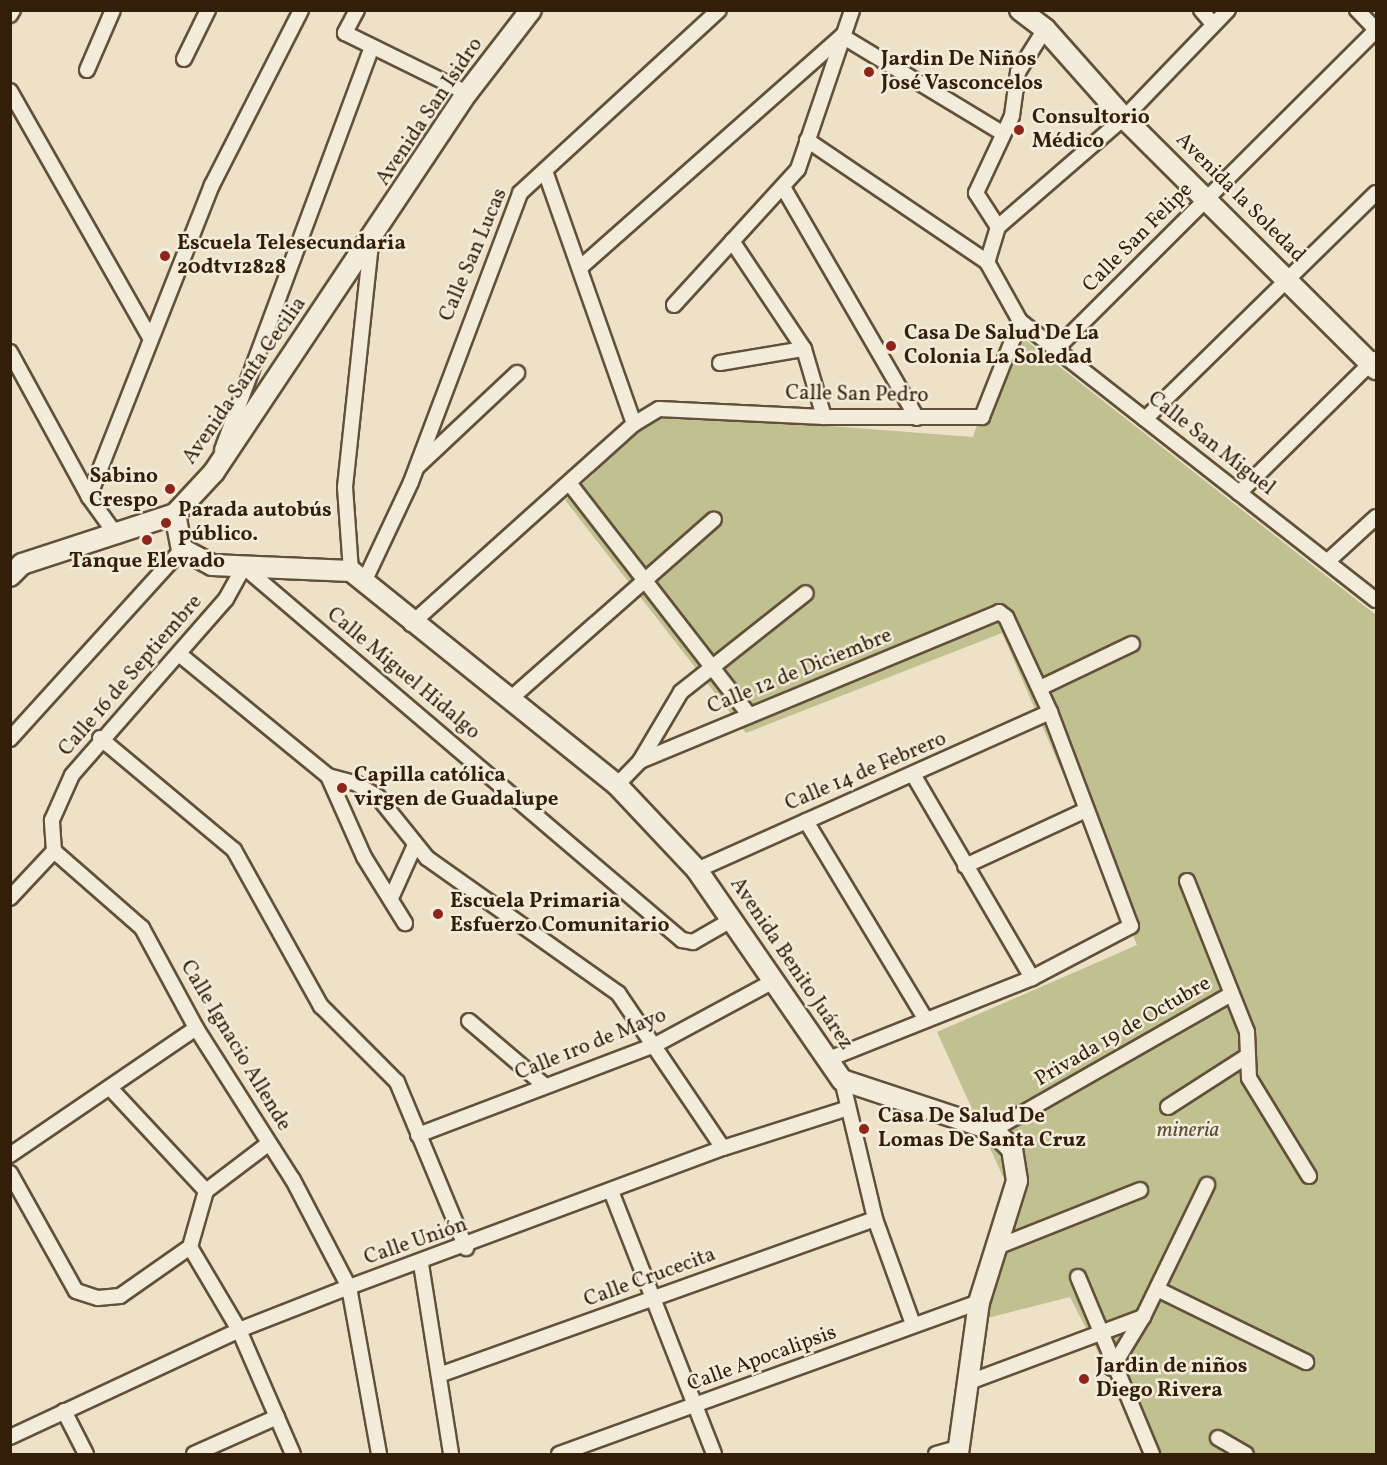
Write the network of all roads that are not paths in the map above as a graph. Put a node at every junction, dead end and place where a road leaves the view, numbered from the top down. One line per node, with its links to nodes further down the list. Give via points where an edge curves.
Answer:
1 (12, 10): 13 (street)
2 (113, 10): 20 (street)
3 (208, 10): 19 (street)
4 (301, 10): 38 (street, via 212,185)
5 (357, 10): 18 (street, via 345,33)
6 (531, 10): 22 (street, Avenida San Isidro)
7 (719, 10): 26 (street, Calle San Lucas)
8 (852, 10): 17 (street)
9 (1020, 10): 15 (street, Avenida la Soledad)
10 (1201, 10): 14 (street)
11 (1228, 10): 14 (street)
12 (1357, 10): 16 (street)
13 (10, 15)
14 (1214, 24): 23 (street)
15 (1045, 28): 23 (street, Avenida la Soledad); 24 (street, via 1018,72 1012,116)
16 (1376, 30): 29 (street, Calle San Felipe)
17 (842, 36): 24 (street); 25 (street); 34 (street)
18 (372, 47): 22 (street); 50 (street)
19 (184, 59)
20 (87, 70)
21 (10, 91): 38 (street)
22 (467, 93): 32 (street, Avenida San Isidro)
23 (1124, 118): 29 (street, Avenida la Soledad); 30 (street)
24 (1002, 133): 30 (street, via 976,193)
25 (807, 140): 27 (street, via 798,169); 33 (street)
26 (545, 171): 34 (street); 49 (street, Calle San Lucas, via 520,193)
27 (783, 187): 31 (street); 46 (street)
28 (1377, 193): 35 (street)
29 (1207, 198): 35 (street, Avenida la Soledad); 40 (street, Calle San Felipe)
30 (999, 228): 33 (street)
31 (732, 241): 36 (street); 39 (street)
32 (371, 243): 50 (street, Avenida Santa Cecilia); 62 (street, via 345,487)
33 (987, 262): 37 (street)
34 (582, 266): 48 (street)
35 (1288, 279): 43 (street, Avenida la Soledad); 47 (street)
36 (674, 305)
37 (1020, 321): 40 (street, Calle San Miguel); 46 (street, Calle San Pedro, via 982,417)
38 (148, 336): 53 (street)
39 (804, 349): 42 (street); 45 (street)
40 (1056, 349): 47 (street, Calle San Miguel)
41 (10, 352): 53 (street)
42 (720, 363)
43 (1375, 363): 52 (street)
44 (517, 374): 49 (street)
45 (824, 417): 46 (street, Calle San Pedro); 48 (street, Calle San Pedro, via 659,409)
46 (917, 417)
47 (1145, 419): 52 (street, Calle San Miguel)
48 (634, 424): 51 (street, Calle San Pedro)
49 (417, 467): 62 (street, Calle San Lucas)
50 (213, 472): 54 (street, Avenida Santa Cecilia)
51 (570, 484): 63 (street); 66 (street, Calle San Pedro)
52 (1239, 492): 59 (street, Calle San Miguel)
53 (89, 497): 57 (street)
54 (175, 514): 57 (street); 58 (street)
55 (1377, 517): 59 (street)
56 (714, 519): 63 (street)
57 (117, 536): 60 (street)
58 (182, 549): 61 (street, via 212,565); 75 (street)
59 (1328, 561): 65 (street, Calle San Miguel)
60 (14, 567)
61 (244, 567): 62 (street); 68 (street, Calle 16 de Septiembre, via 226,600); 89 (street, Calle Miguel Hidalgo, via 682,940 693,942)
62 (358, 577): 66 (street, Avenida Benito Juárez)
63 (642, 578): 69 (street); 71 (street)
64 (806, 592): 69 (street)
65 (1377, 600)
66 (411, 624): 71 (street, Avenida Benito Juárez)
67 (1132, 644): 70 (street)
68 (180, 654): 74 (street, Calle 16 de Septiembre); 77 (street)
69 (710, 666): 73 (street); 76 (street, via 668,707)
70 (1040, 688): 72 (street); 73 (street, Calle 12 de Diciembre, via 1006,617 999,612)
71 (509, 700): 79 (street, Avenida Benito Juárez)
72 (1050, 712): 78 (street, Calle 14 de Febrero); 80 (street)
73 (749, 715): 76 (street, Calle 12 de Diciembre)
74 (100, 738): 83 (street, Calle 16 de Septiembre, via 72,775 52,820); 106 (street, via 234,850 321,1006 397,1082)
75 (10, 739)
76 (640, 761): 79 (street, Calle 12 de Diciembre)
77 (328, 776): 82 (street, via 357,784 378,797 399,817); 87 (street, via 364,857)
78 (914, 776): 81 (street, Calle 14 de Febrero); 84 (street)
79 (617, 785): 85 (street, Avenida Benito Juárez)
80 (1086, 810): 84 (street); 91 (street, via 1131,926)
81 (806, 821): 85 (street, Calle 14 de Febrero); 94 (street)
82 (414, 847): 87 (street); 97 (street, via 618,993)
83 (54, 851): 88 (street); 96 (street, Calle Ignacio Allende, via 142,928)
84 (965, 866): 91 (street)
85 (698, 870): 89 (street, Avenida Benito Juárez)
86 (1186, 881): 93 (street, Privada 19 de Octubre)
87 (392, 896): 90 (street)
88 (10, 898)
89 (733, 920): 92 (street, Avenida Benito Juárez)
90 (405, 923)
91 (1032, 978): 94 (street)
92 (774, 981): 97 (street, Calle 1ro de Mayo); 99 (street, Avenida Benito Juárez)
93 (1230, 995): 98 (street, via 1247,1032); 105 (street, Privada 19 de Octubre)
94 (926, 1020): 99 (street)
95 (470, 1021): 101 (street)
96 (196, 1028): 102 (street); 107 (street, Calle Ignacio Allende)
97 (656, 1045): 101 (street, Calle 1ro de Mayo); 108 (street)
98 (1247, 1056): 103 (street); 111 (street, via 1249,1078)
99 (826, 1060): 100 (street, Avenida Benito Juárez)
100 (842, 1080): 104 (street); 105 (street, Avenida Benito Juárez)
101 (545, 1086): 106 (street, Calle 1ro de Mayo)
102 (111, 1089): 109 (street); 114 (street)
103 (1168, 1107)
104 (845, 1109): 108 (street, Calle Unión); 116 (street)
105 (993, 1130): 118 (street, via 1012,1149 1017,1181)
106 (418, 1135): 119 (street)
107 (268, 1144): 114 (street); 122 (street, Calle Ignacio Allende, via 293,1180)
108 (723, 1148): 115 (street, Calle Unión)
109 (10, 1155)
110 (10, 1173): 117 (street, via 76,1291 98,1298 120,1296)
111 (1308, 1176)
112 (1207, 1185): 123 (street)
113 (1140, 1190): 118 (street)
114 (206, 1191): 117 (street)
115 (611, 1191): 119 (street, Calle Unión); 124 (street)
116 (875, 1219): 124 (street, Calle Crucecita); 127 (street)
117 (190, 1247): 128 (street)
118 (997, 1247): 125 (street)
119 (466, 1248): 120 (street, Calle Unión)
120 (421, 1264): 122 (street, Calle Unión); 132 (street)
121 (1078, 1277): 129 (street)
122 (349, 1287): 128 (street, Calle Unión); 143 (street, Calle Ignacio Allende)
123 (1159, 1290): 126 (street); 130 (street)
124 (653, 1300): 132 (street, Calle Crucecita); 134 (street)
125 (979, 1302): 127 (street, Calle Apocalipsis); 133 (street)
126 (1143, 1317): 129 (street); 131 (street)
127 (914, 1324): 134 (street, Calle Apocalipsis)
128 (239, 1330): 135 (street, Calle Unión); 136 (street)
129 (1100, 1336): 131 (street); 133 (street)
130 (1306, 1362)
131 (1112, 1368): 148 (street)
132 (439, 1375): 144 (street)
133 (972, 1382): 139 (street)
134 (694, 1407): 145 (street, Calle Apocalipsis); 146 (street)
135 (64, 1411): 137 (street, Calle Unión); 140 (street)
136 (277, 1417): 141 (street); 142 (street)
137 (10, 1437)
138 (1218, 1438): 149 (street)
139 (959, 1451): 147 (street)
140 (86, 1455)
141 (194, 1455)
142 (293, 1455)
143 (379, 1455)
144 (451, 1455)
145 (559, 1455)
146 (714, 1455)
147 (936, 1455)
148 (1152, 1455)
149 (1246, 1455)

